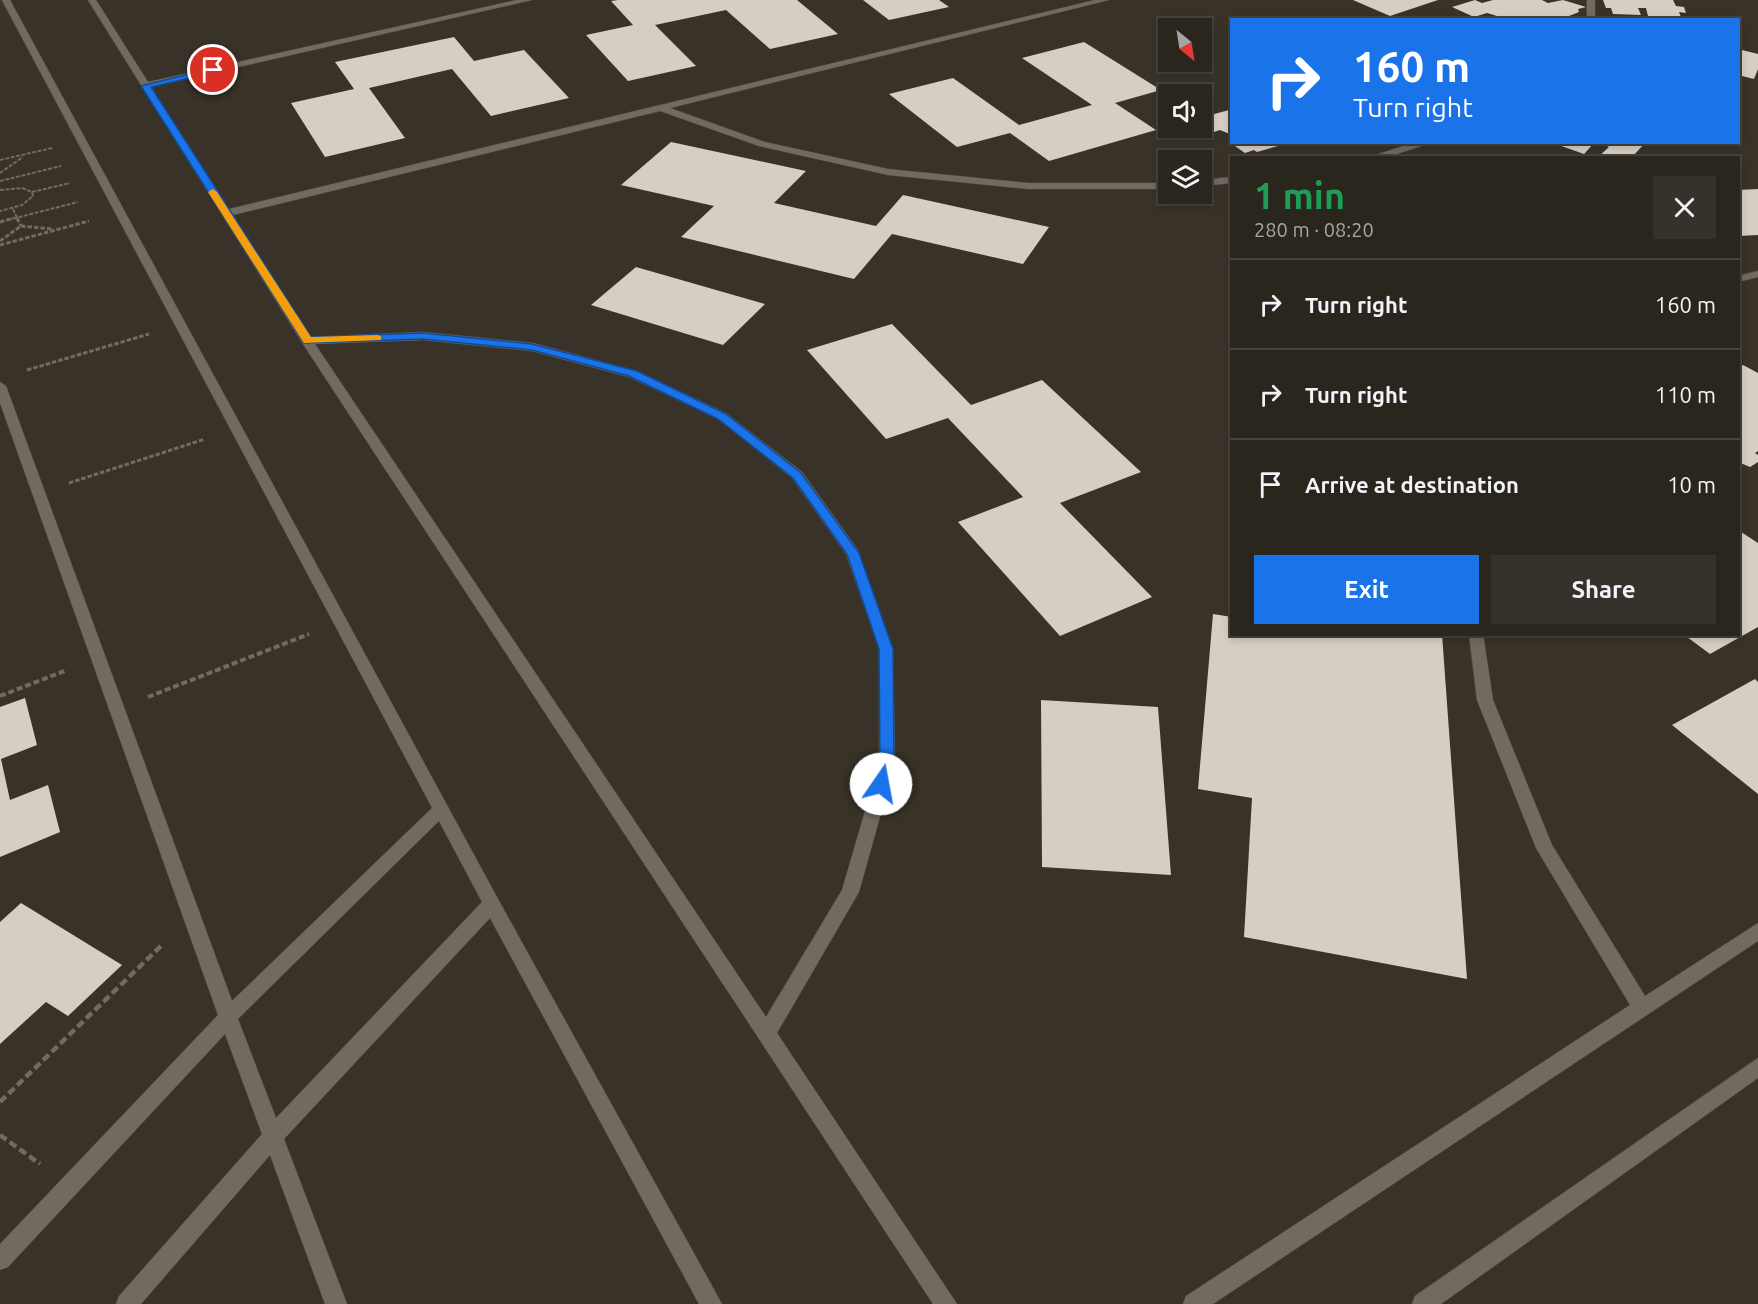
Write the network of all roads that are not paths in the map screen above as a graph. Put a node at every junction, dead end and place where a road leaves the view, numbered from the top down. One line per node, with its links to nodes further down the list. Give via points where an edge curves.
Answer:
1 (6, 0): 20 (street)
2 (92, 0): 7 (street)
3 (528, 0): 7 (street)
4 (1105, 0): 8 (street)
5 (1591, 0): 6 (street)
6 (1591, 18)
7 (146, 86): 14 (street)
8 (661, 108): 13 (street, via 762,144 888,171 1028,186); 14 (street)
9 (1422, 144): 10 (street)
10 (1378, 156)
11 (1230, 180): 12 (street)
12 (1212, 182)
13 (1158, 186)
14 (226, 213): 17 (street)
15 (1758, 274): 16 (street)
16 (1740, 278)
17 (308, 341): 25 (street); 25 (street, via 423,336 532,347 633,374 722,416 797,475 853,553 886,649 887,763 850,892)
18 (0, 386): 24 (street)
19 (1476, 636): 23 (street, via 1485,700 1545,848)
20 (442, 808): 21 (street); 24 (street)
21 (492, 904): 27 (street); 31 (street)
22 (1758, 932): 23 (street)
23 (1642, 1008): 33 (street)
24 (228, 1017): 27 (street); 28 (street)
25 (767, 1033): 32 (street)
26 (1758, 1067): 34 (street)
27 (273, 1136): 29 (street); 30 (street)
28 (0, 1259)
29 (127, 1304)
30 (336, 1304)
31 (711, 1304)
32 (946, 1304)
33 (1194, 1304)
34 (1423, 1304)

